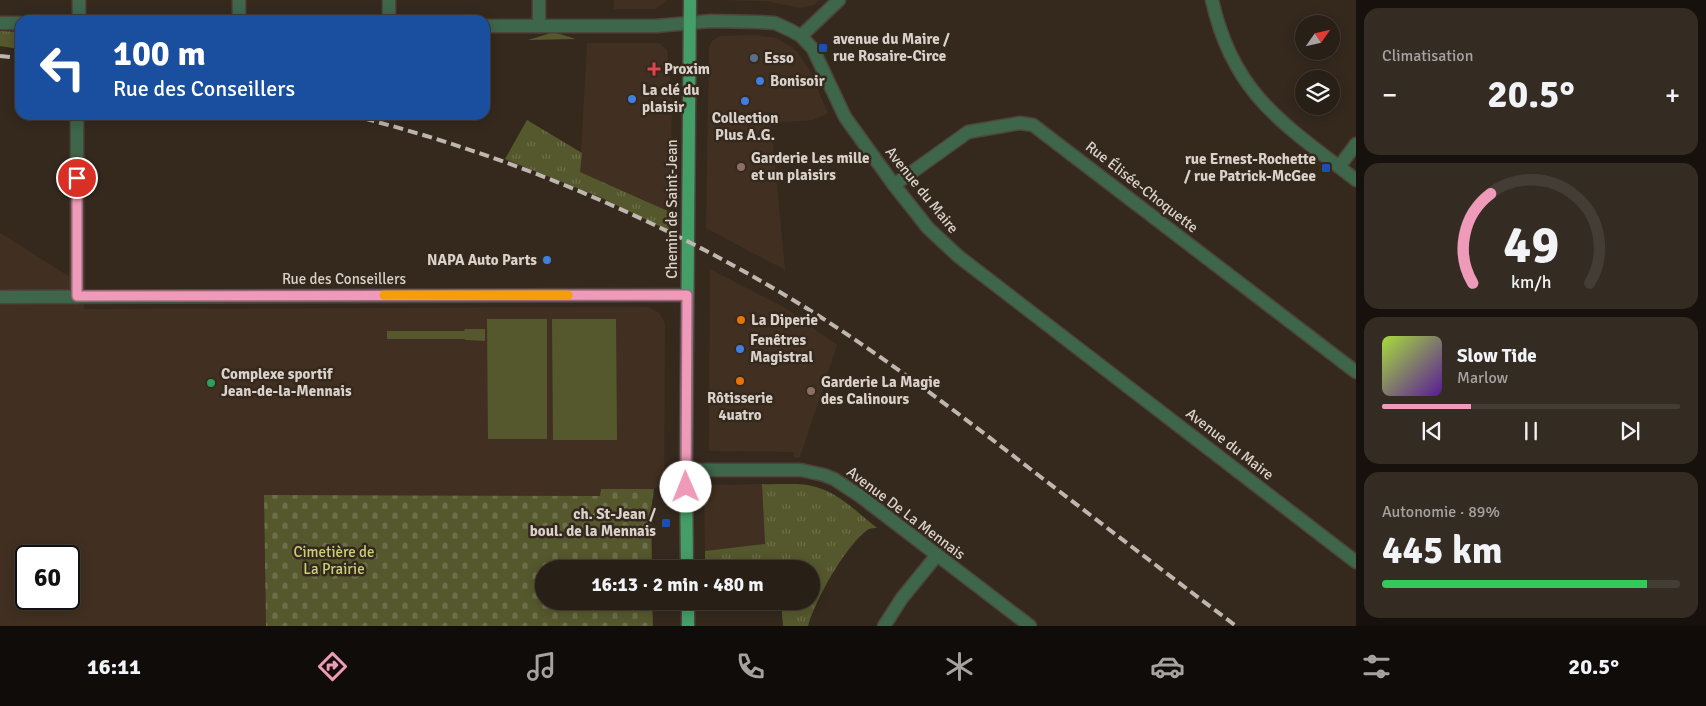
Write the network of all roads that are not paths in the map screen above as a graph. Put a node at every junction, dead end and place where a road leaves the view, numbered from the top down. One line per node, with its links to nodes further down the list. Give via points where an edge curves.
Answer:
1 (79, 0): 8 (street)
2 (239, 0): 9 (street)
3 (389, 0): 10 (street)
4 (539, 0): 15 (street)
5 (690, 0): 13 (main road, Chemin de Saint-Jean)
6 (840, 0): 16 (street)
7 (1212, 0): 19 (street, via 1228,52 1250,88 1286,126)
8 (79, 15)
9 (239, 15)
10 (389, 15)
11 (0, 23): 12 (street)
12 (15, 23)
13 (690, 23): 15 (street, Avenue du Maire); 16 (street, Avenue du Maire, via 770,22); 22 (main road, Chemin de Saint-Jean)
14 (490, 26): 15 (street, Avenue du Maire)
15 (540, 26)
16 (801, 36): 21 (street, Avenue du Maire, via 815,53 845,117)
17 (77, 120): 23 (street)
18 (1356, 144): 19 (street)
19 (1339, 167): 20 (street)
20 (1356, 180)
21 (894, 185): 25 (street, Rue Élisée-Choquette, via 968,132 1020,122 1033,125); 29 (street, Avenue du Maire, via 928,228 958,256)
22 (687, 295): 23 (street, Rue des Conseillers); 26 (main road, Chemin de Saint-Jean)
23 (77, 296): 24 (street, Rue des Conseillers)
24 (0, 297)
25 (1356, 372)
26 (686, 470): 27 (street, Avenue De La Mennais, via 787,469 824,475 852,490); 28 (main road, Chemin de Saint-Jean)
27 (937, 555): 32 (street); 33 (street, Avenue De La Mennais)
28 (687, 560)
29 (1356, 562)
30 (688, 610): 31 (main road)
31 (688, 626)
32 (884, 626)
33 (1030, 626)

